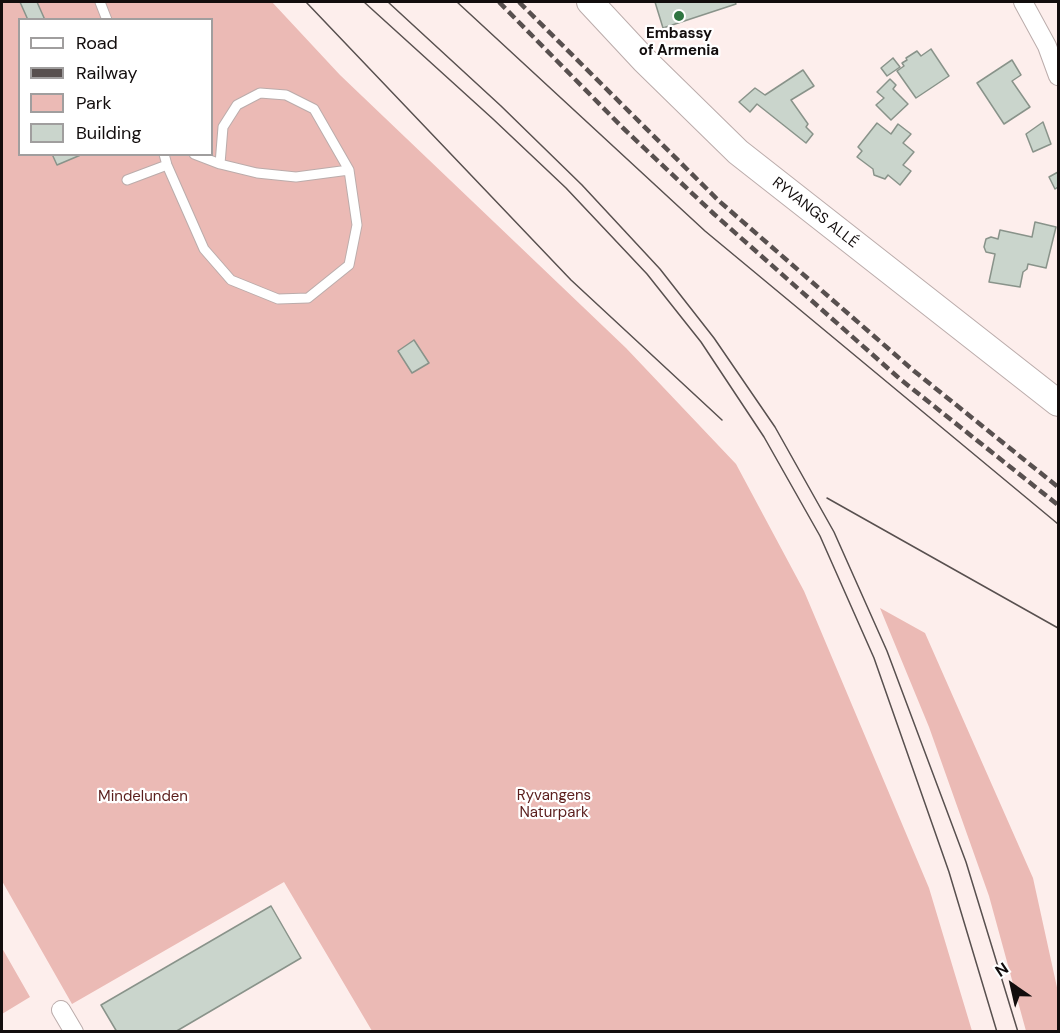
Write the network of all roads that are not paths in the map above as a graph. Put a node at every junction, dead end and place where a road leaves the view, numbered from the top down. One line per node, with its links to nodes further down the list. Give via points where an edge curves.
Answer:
1 (100, 2): 4 (lane)
2 (590, 2): 12 (street, RYVANGS ALLÉ, via 738,152)
3 (1023, 2): 5 (street)
4 (106, 18)
5 (1059, 76)
6 (165, 156): 9 (lane)
7 (199, 156): 8 (lane)
8 (220, 164): 10 (lane, via 296,177); 10 (lane, via 223,127 237,105 260,93 286,94 314,110)
9 (167, 165): 10 (lane, via 204,249 231,280 278,299 308,298 348,265 357,225); 11 (lane)
10 (349, 170)
11 (127, 180)
12 (1059, 403)
13 (61, 1010): 14 (street)
14 (74, 1032)

